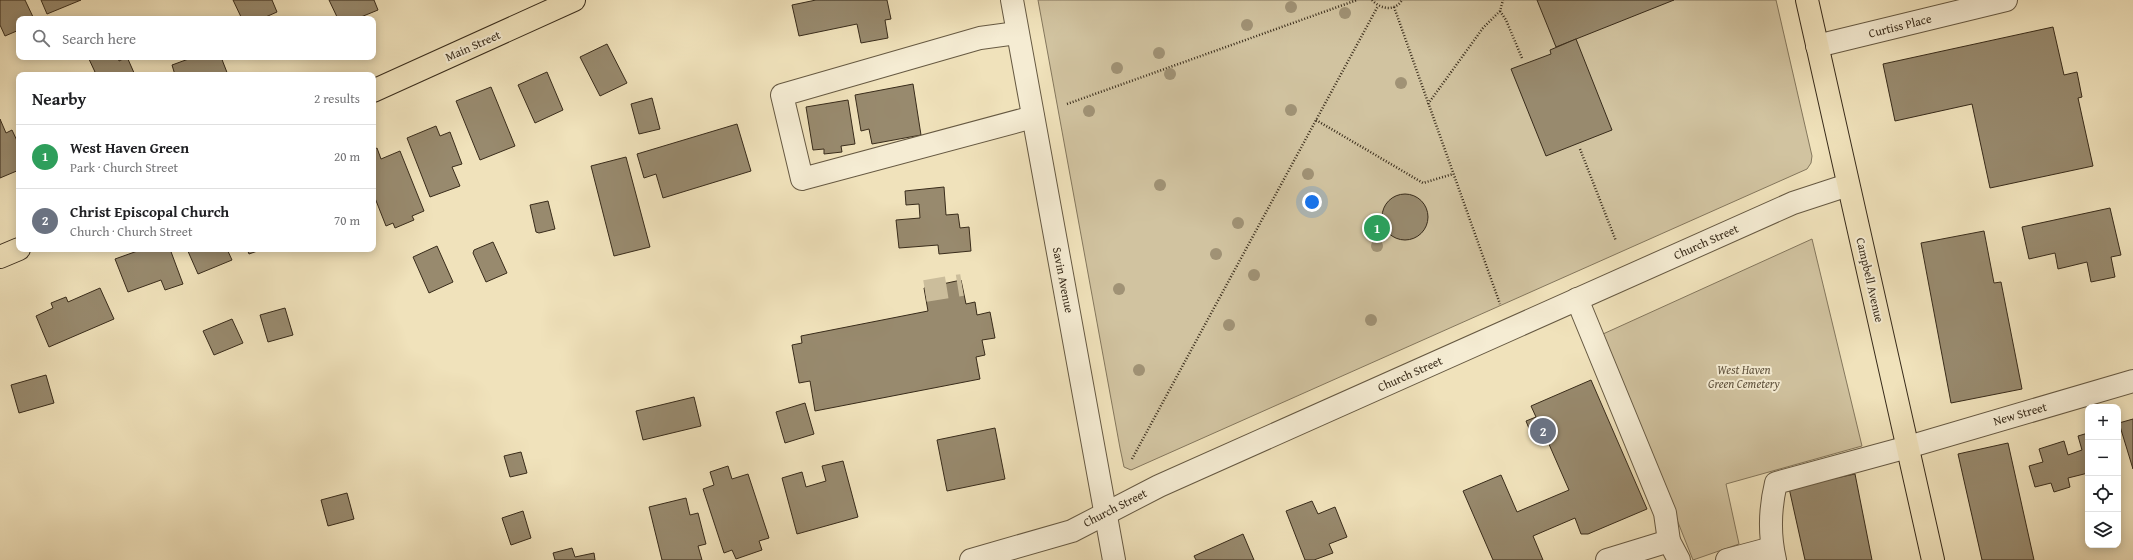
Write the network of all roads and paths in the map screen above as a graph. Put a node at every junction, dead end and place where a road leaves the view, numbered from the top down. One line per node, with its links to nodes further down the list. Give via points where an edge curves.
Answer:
1 (574, 0): 15 (main road, Main Street)
2 (1012, 0): 12 (street, Savin Avenue)
3 (1357, 0): 16 (path)
4 (1372, 0): 9 (path)
5 (1402, 0): 10 (path)
6 (1503, 0): 11 (path)
7 (1807, 0): 13 (main road, Campbell Avenue)
8 (2006, 0): 13 (street, Curtiss Place)
9 (1378, 6): 10 (path); 19 (path)
10 (1394, 7): 17 (path)
11 (1500, 11): 14 (path); 17 (path, via 1483,28)
12 (1017, 33): 18 (street, Savin Avenue); 18 (street, via 980,38 782,95 802,179)
13 (1817, 46): 22 (main road, Campbell Avenue)
14 (1522, 58)
15 (376, 90)
16 (1067, 104)
17 (1428, 104): 21 (path)
18 (1033, 116): 31 (street, Savin Avenue)
19 (1316, 120): 21 (path, via 1423,183); 30 (path)
20 (1580, 149): 23 (path)
21 (1453, 174): 27 (path)
22 (1848, 185): 26 (street, Church Street, via 1793,203); 29 (main road, Campbell Avenue)
23 (1616, 241)
24 (16, 250): 25 (main road)
25 (0, 257)
26 (1577, 300): 27 (street, Church Street); 32 (street, via 1665,514)
27 (1510, 329): 31 (street, Church Street)
28 (2133, 381): 29 (street, New Street)
29 (1908, 447): 33 (street, New Street, via 1776,483 1771,505); 39 (main road, Campbell Avenue)
30 (1132, 459)
31 (1105, 512): 34 (street, Church Street, via 1072,531); 35 (street, Savin Avenue)
32 (1669, 541): 36 (street); 37 (street)
33 (1773, 554): 38 (street)
34 (971, 560)
35 (1114, 560)
36 (1607, 560)
37 (1679, 560)
38 (1727, 560)
39 (1934, 560)

